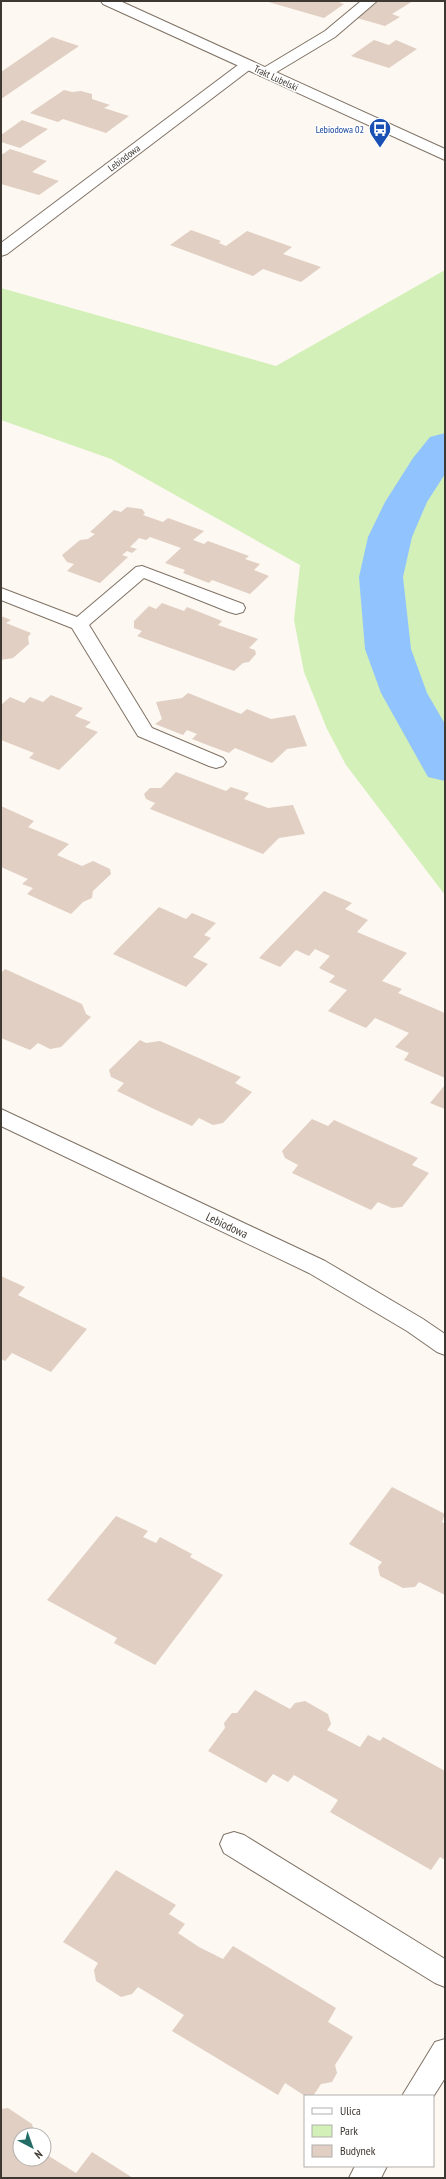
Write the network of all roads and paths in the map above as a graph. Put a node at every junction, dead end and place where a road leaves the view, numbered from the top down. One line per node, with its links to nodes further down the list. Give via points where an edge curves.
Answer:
1 (108, 1): 3 (street, Trakt Lubelski)
2 (370, 1): 4 (street, via 330,34)
3 (247, 65): 4 (street, Trakt Lubelski); 6 (street, Lebiodowa)
4 (265, 73): 5 (street, Trakt Lubelski)
5 (445, 155)
6 (1, 251)
7 (1, 594): 9 (street)
8 (236, 608): 9 (street, via 142,571)
9 (80, 624): 10 (street, via 145,732)
10 (216, 762)
11 (1, 1117): 12 (street, Lebiodowa, via 317,1267 415,1324)
12 (445, 1346)
13 (234, 1844): 14 (street)
14 (445, 1974)
15 (445, 2052): 16 (street)
16 (418, 2095)
17 (371, 2167): 18 (street)
18 (364, 2178)

